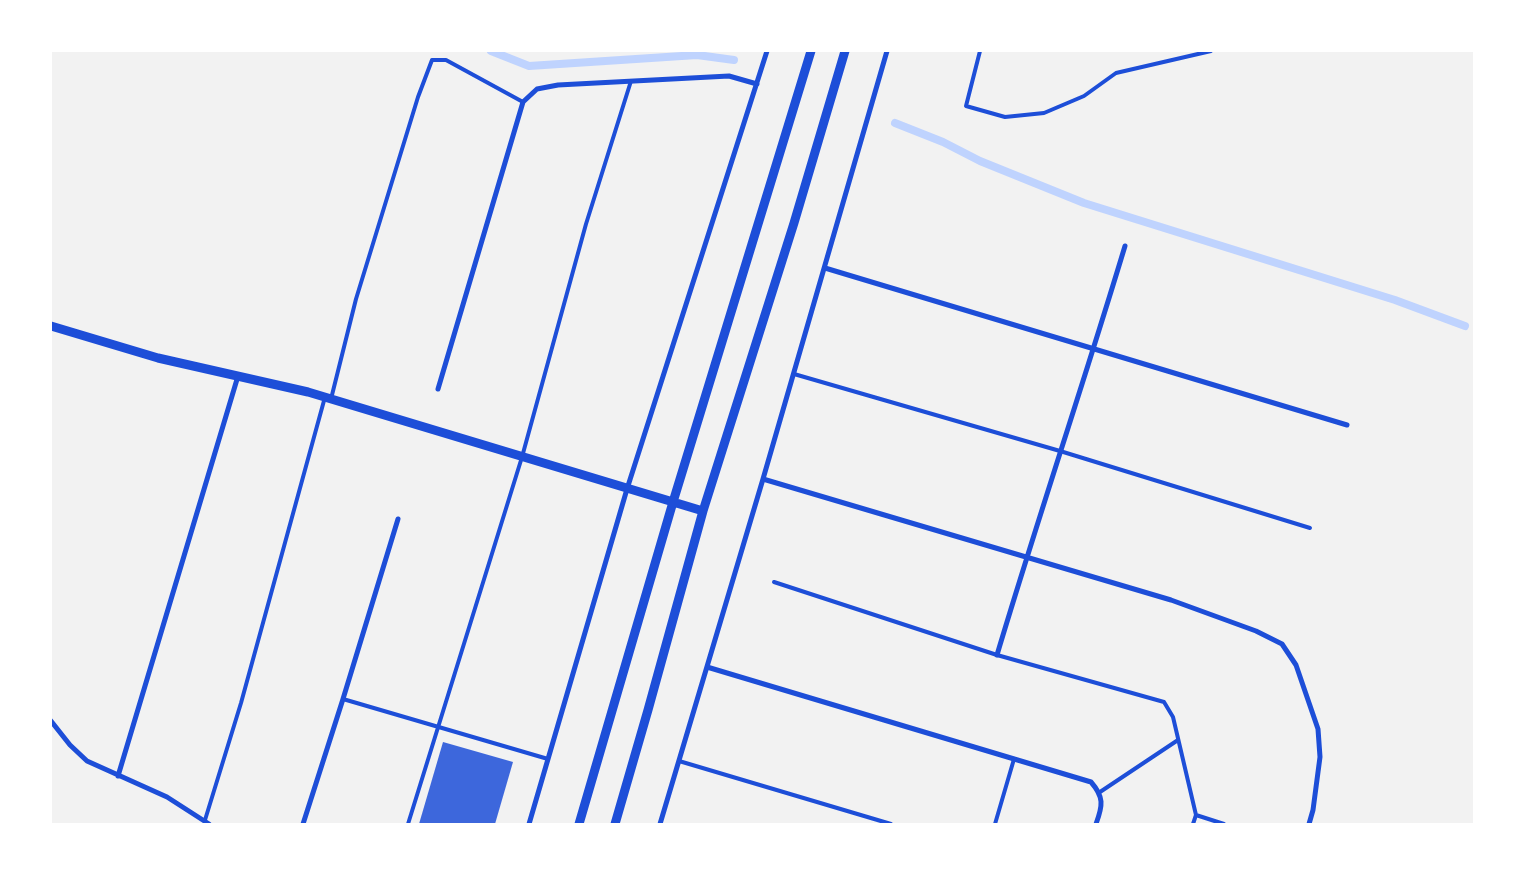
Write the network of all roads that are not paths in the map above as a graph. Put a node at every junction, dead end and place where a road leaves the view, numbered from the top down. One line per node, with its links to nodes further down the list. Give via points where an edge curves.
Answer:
1 (767, 51): 8 (street)
2 (811, 51): 23 (street)
3 (845, 51): 24 (street)
4 (887, 51): 11 (street)
5 (980, 51): 6 (lane, via 966,106 1005,116 1044,113 1084,96 1116,73)
6 (1211, 51)
7 (631, 81): 8 (street, via 729,76); 9 (street, via 537,89); 20 (lane, via 586,224)
8 (757, 84): 22 (street)
9 (523, 102): 16 (street); 17 (lane, via 446,60 432,60)
10 (1125, 246): 13 (street)
11 (825, 268): 13 (street); 14 (street)
12 (51, 326): 15 (street, via 158,358)
13 (1094, 349): 18 (street); 19 (street)
14 (794, 374): 19 (lane); 21 (street)
15 (238, 376): 17 (street); 38 (street)
16 (438, 390)
17 (328, 398): 20 (street); 41 (lane)
18 (1347, 425)
19 (1060, 451): 26 (lane); 27 (street)
20 (522, 457): 22 (street); 33 (lane)
21 (764, 479): 27 (street); 30 (street)
22 (627, 489): 23 (street); 35 (street)
23 (673, 502): 24 (street); 45 (street)
24 (703, 511): 46 (street)
25 (398, 519): 31 (street)
26 (1310, 528)
27 (1026, 557): 29 (street); 53 (street, via 1171,600 1256,631 1282,644 1296,665 1318,729 1320,757)
28 (774, 582): 29 (lane)
29 (997, 655): 34 (lane, via 1164,702 1173,717)
30 (708, 667): 36 (street); 37 (street)
31 (343, 700): 33 (lane); 42 (street)
32 (51, 721): 38 (street, via 87,761)
33 (438, 727): 35 (lane); 43 (lane)
34 (1178, 740): 39 (lane); 40 (lane)
35 (548, 759): 44 (street)
36 (1014, 759): 39 (street, via 1091,782); 49 (lane)
37 (679, 761): 47 (street); 48 (lane)
38 (118, 776): 41 (street, via 167,797)
39 (1100, 792): 50 (street, via 1102,808)
40 (1196, 815): 51 (lane); 52 (lane)
41 (207, 822)
42 (303, 824)
43 (408, 824)
44 (529, 824)
45 (579, 824)
46 (615, 824)
47 (660, 824)
48 (891, 824)
49 (995, 824)
50 (1096, 824)
51 (1194, 824)
52 (1224, 824)
53 (1309, 824)

